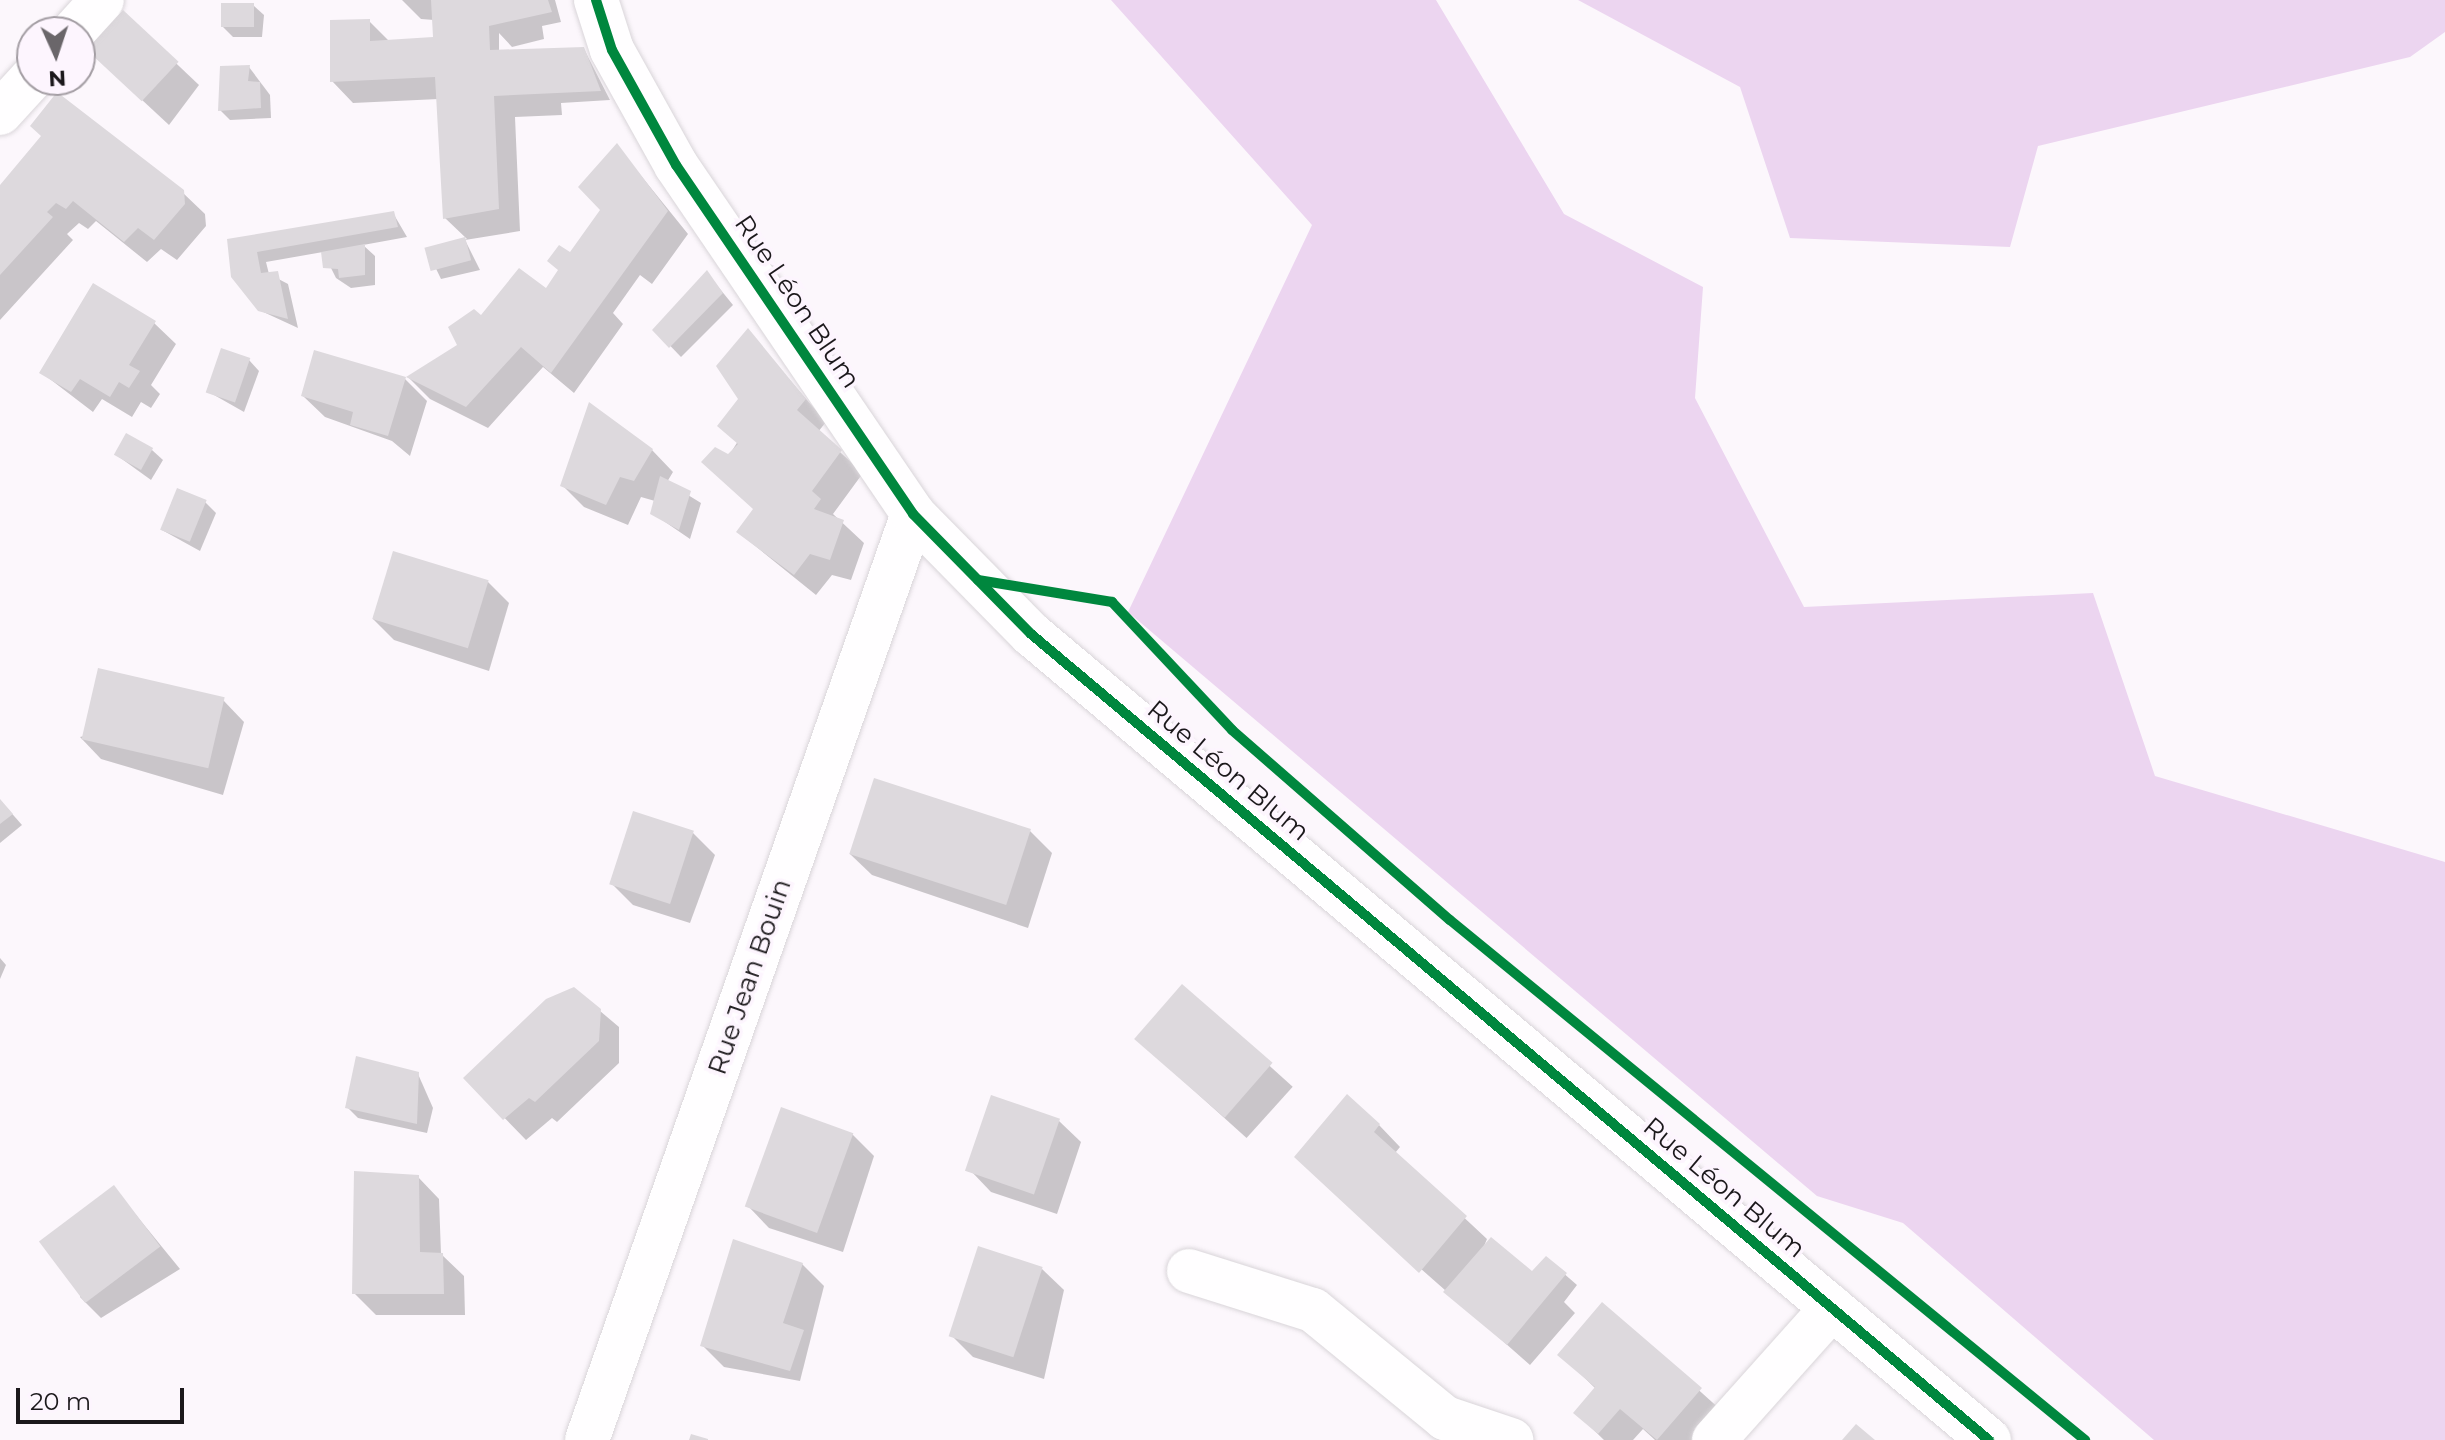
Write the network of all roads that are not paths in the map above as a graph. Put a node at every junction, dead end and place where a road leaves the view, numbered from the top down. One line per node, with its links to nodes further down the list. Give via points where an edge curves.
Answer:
1 (102, 0): 3 (street)
2 (596, 0): 6 (street, Rue Léon Blum, via 612,50 676,165)
3 (88, 16)
4 (16, 96): 5 (street)
5 (0, 113)
6 (913, 514): 8 (street, Rue Léon Blum, via 1031,634); 9 (street, Rue Jean Bouin)
7 (1189, 1271): 10 (street, via 1313,1310 1445,1418)
8 (1832, 1308): 11 (street); 12 (street, Rue Léon Blum)
9 (587, 1440)
10 (1511, 1440)
11 (1714, 1440)
12 (1989, 1440)

